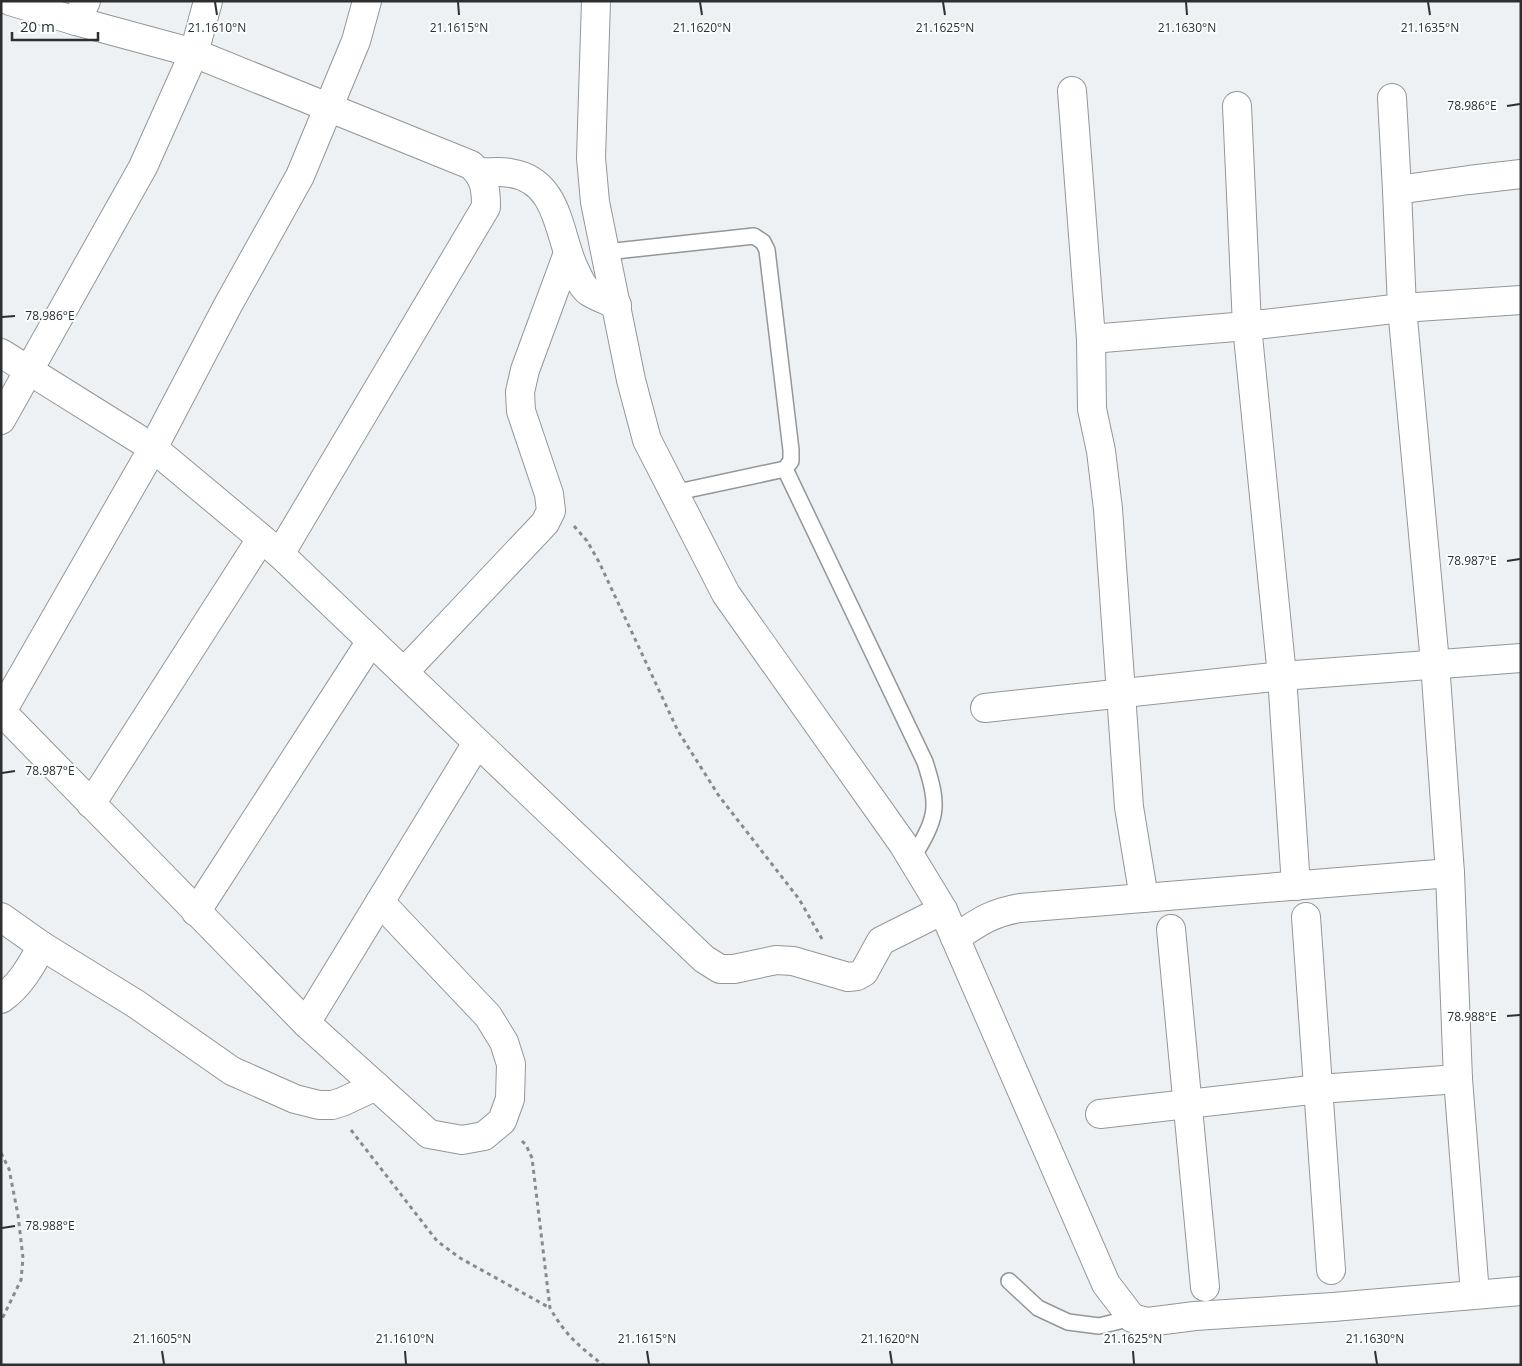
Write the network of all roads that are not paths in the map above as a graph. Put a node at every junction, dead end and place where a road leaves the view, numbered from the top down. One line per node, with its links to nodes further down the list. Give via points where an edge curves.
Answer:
1 (10, 1): 5 (street)
2 (208, 1): 6 (street)
3 (367, 1): 10 (street, via 356,41)
4 (596, 1): 14 (street, via 591,158)
5 (81, 11): 6 (street)
6 (194, 53): 10 (street); 22 (street, via 142,166)
7 (1072, 91): 20 (street)
8 (1392, 98): 13 (street)
9 (1237, 106): 19 (street)
10 (329, 107): 11 (street, via 471,165); 24 (street, via 300,176)
11 (479, 172): 15 (street, via 511,173 531,181 546,193 558,215); 27 (street, via 486,187 486,207)
12 (1521, 174): 13 (street)
13 (1397, 190): 18 (street)
14 (606, 252): 17 (street); 25 (lane, via 754,236 763,242 767,250 792,450 791,461)
15 (568, 253): 17 (street, via 578,278 588,291); 31 (street, via 520,392 521,412 549,494 551,511 545,523)
16 (1521, 300): 18 (street)
17 (617, 305): 26 (street, via 631,380 647,440)
18 (1402, 308): 19 (street); 30 (street)
19 (1247, 326): 20 (street); 32 (street)
20 (1091, 339): 33 (street, via 1092,409 1108,509)
21 (1, 353): 22 (street)
22 (29, 369): 23 (street); 24 (street)
23 (1, 420)
24 (153, 448): 27 (street); 35 (street)
25 (785, 469): 26 (lane); 38 (lane, via 925,762 933,788 935,813 930,830)
26 (673, 493): 38 (street, via 726,594)
27 (271, 546): 28 (street); 37 (street)
28 (371, 642): 31 (street); 44 (street)
29 (1521, 658): 30 (street)
30 (1435, 663): 32 (street); 39 (street)
31 (404, 672): 36 (street)
32 (1282, 676): 33 (street); 40 (street)
33 (1122, 693): 34 (street); 41 (street, via 1129,807)
34 (985, 708)
35 (2, 713): 37 (street)
36 (477, 743): 42 (street); 43 (street, via 704,959 720,969 793,960 848,977 857,976 864,972 881,941)
37 (91, 804): 44 (street)
38 (912, 859): 43 (street)
39 (1450, 873): 40 (street); 52 (street)
40 (1296, 886): 41 (street)
41 (1144, 898): 48 (street, via 999,912)
42 (380, 902): 51 (street); 53 (street, via 488,1016 504,1042 511,1064 510,1099 502,1121 484,1136 462,1140 429,1134)
43 (943, 910): 48 (street)
44 (196, 912): 51 (street)
45 (1306, 917): 54 (street)
46 (1, 918): 49 (street)
47 (1171, 929): 55 (street)
48 (955, 938): 62 (street, via 1106,1284)
49 (42, 946): 50 (street, via 27,974); 53 (street, via 136,1004 232,1071 295,1099 332,1106)
50 (1, 999)
51 (306, 1023): 53 (street)
52 (1458, 1079): 54 (street); 61 (street)
53 (376, 1086)
54 (1320, 1089): 55 (street); 57 (street)
55 (1187, 1104): 56 (street); 59 (street)
56 (1100, 1114)
57 (1331, 1270)
58 (1009, 1281): 62 (lane, via 1038,1308 1068,1322 1099,1326)
59 (1205, 1287)
60 (1521, 1291): 61 (street)
61 (1475, 1294): 62 (street, via 1148,1322)
62 (1132, 1318)

